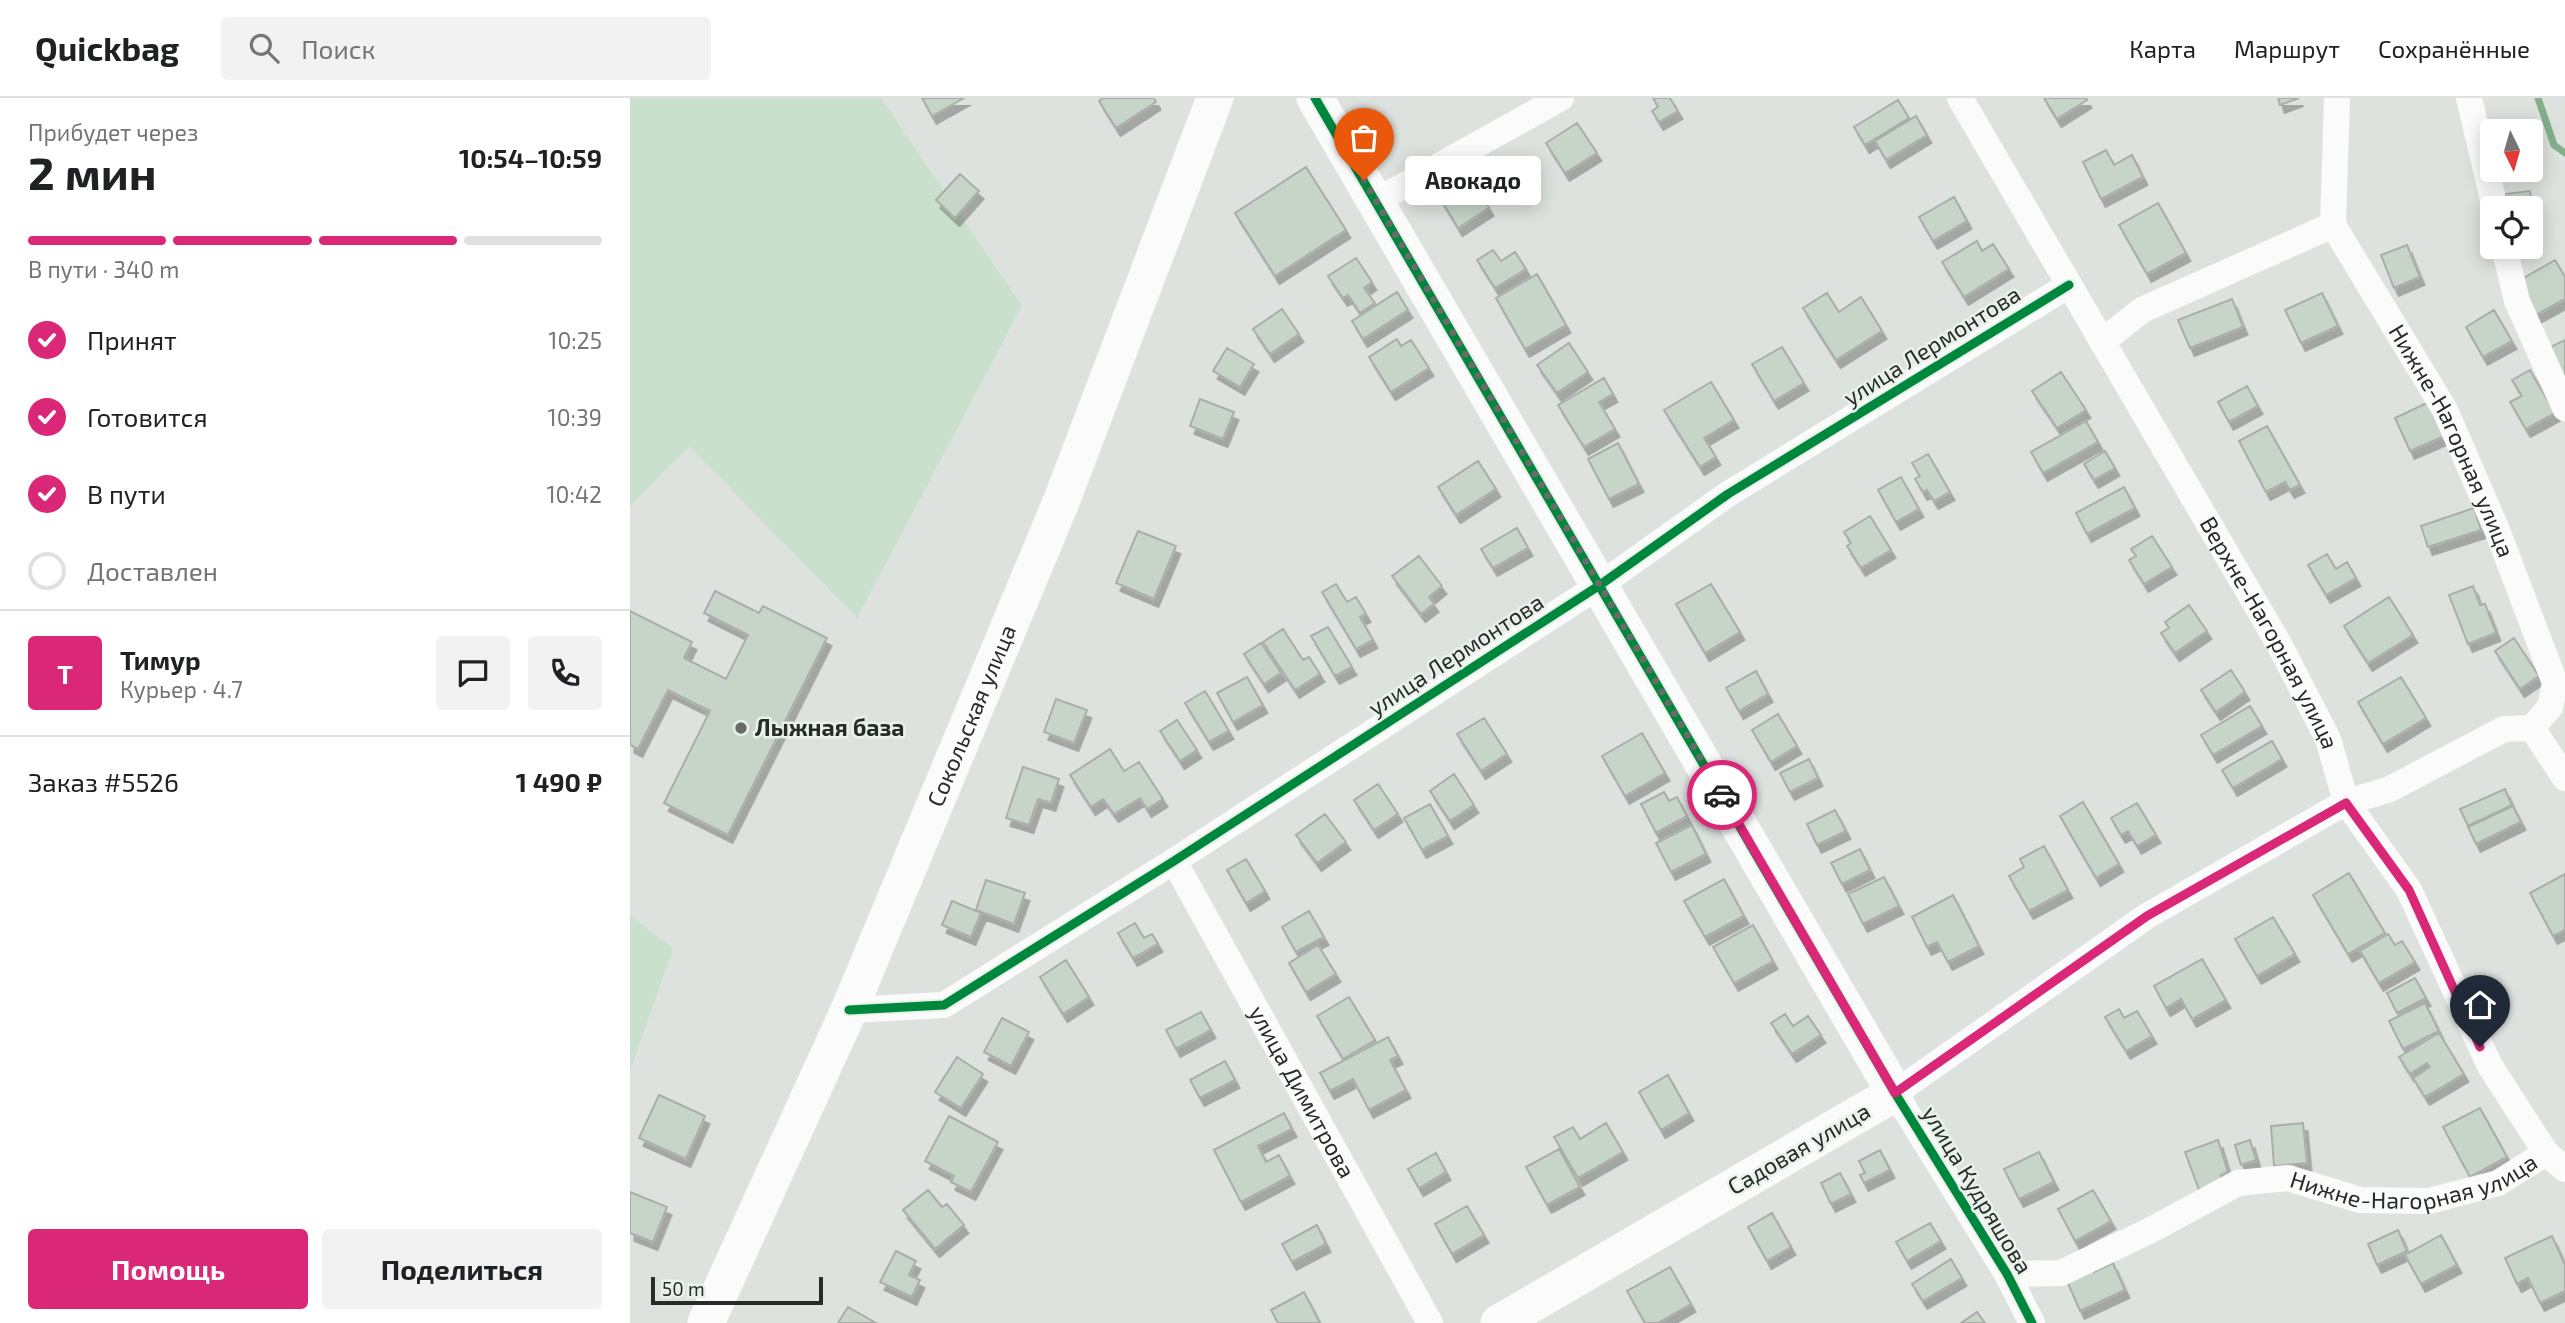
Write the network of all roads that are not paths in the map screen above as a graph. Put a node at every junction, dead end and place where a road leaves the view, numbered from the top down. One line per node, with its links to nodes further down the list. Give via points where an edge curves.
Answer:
1 (1215, 98): 19 (street, Сокольская улица, via 1061,502)
2 (1315, 98): 8 (street, улица Кудряшова)
3 (1561, 98): 8 (street)
4 (1961, 98): 11 (street, Верхне-Нагорная улица)
5 (2337, 98): 9 (street)
6 (2469, 98): 7 (street)
7 (2492, 196)
8 (1376, 201): 14 (street, улица Кудряшова)
9 (2333, 225): 12 (street, via 2142,310); 15 (street, Нижне-Нагорная улица, via 2445,410 2497,530 2555,683 2550,707)
10 (2507, 259): 13 (street, via 2517,301)
11 (2069, 285): 12 (street, Верхне-Нагорная улица); 14 (street, улица Лермонтова, via 1728,494)
12 (2102, 342): 17 (street, Верхне-Нагорная улица, via 2279,644 2328,739)
13 (2565, 408)
14 (1600, 585): 18 (street, улица Лермонтова); 20 (street, улица Кудряшова)
15 (2532, 727): 16 (street); 17 (street, Садовая улица, via 2504,729 2388,790)
16 (2565, 778)
17 (2346, 803): 20 (street, Садовая улица, via 2147,916); 21 (street, Верхне-Нагорная улица, via 2409,890 2490,1066)
18 (1174, 861): 19 (street, улица Лермонтова, via 944,1005); 24 (street, улица Димитрова)
19 (849, 1010): 23 (street, Сокольская улица)
20 (1895, 1093): 22 (street, улица Кудряшова); 25 (street, Садовая улица)
21 (2555, 1161): 22 (street, Нижне-Нагорная улица, via 2498,1183 2429,1201 2360,1200 2288,1178 2238,1183 2061,1273)
22 (2007, 1275): 26 (street, улица Кудряшова)
23 (706, 1323)
24 (1430, 1323)
25 (1499, 1323)
26 (2032, 1323)

